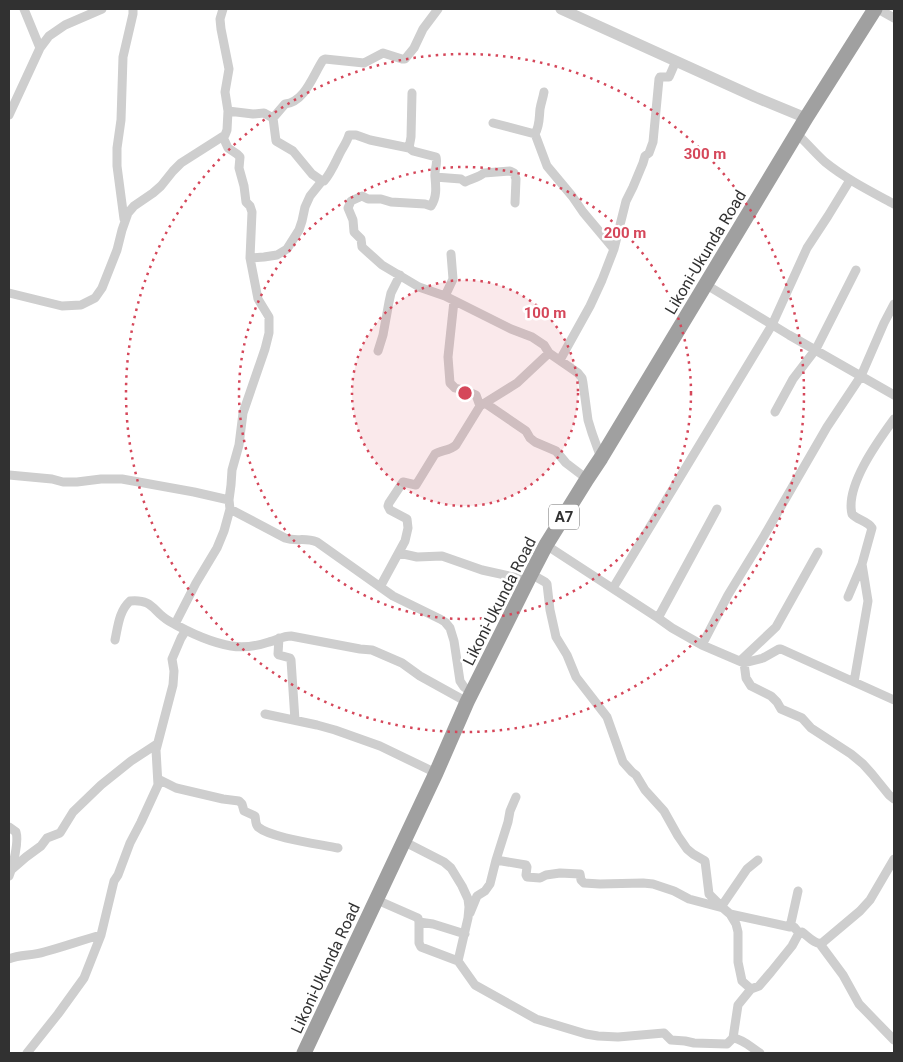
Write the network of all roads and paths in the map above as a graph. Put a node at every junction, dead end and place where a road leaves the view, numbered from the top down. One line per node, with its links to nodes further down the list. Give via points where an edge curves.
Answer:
1 (24, 9): 9 (street)
2 (102, 9): 9 (street, via 57,30)
3 (133, 9): 27 (street, via 123,57 117,148)
4 (223, 9): 13 (street, via 220,24 229,69 225,92)
5 (438, 9): 15 (street, via 405,59 383,53 364,63 325,59 304,94 285,104)
6 (561, 9): 10 (street)
7 (877, 9): 8 (street); 16 (highway, Likoni-Ukunda Road / A7)
8 (894, 18)
9 (40, 48): 14 (street)
10 (676, 61): 16 (street); 28 (street, via 669,77 659,79 653,142 626,201)
11 (544, 92): 18 (street, via 540,122)
12 (412, 93): 21 (street)
13 (228, 111): 15 (street, via 264,113); 20 (street)
14 (9, 115)
15 (273, 118): 24 (street, via 276,141 293,151)
16 (806, 118): 19 (highway, Likoni-Ukunda Road / A7)
17 (493, 123): 18 (street)
18 (534, 134): 28 (street, via 547,166)
19 (797, 134): 23 (street, via 824,161); 33 (highway, Likoni-Ukunda Road / A7)
20 (223, 137): 27 (street, via 181,163 161,186 134,206); 30 (street, via 228,148 240,157 246,202 252,212)
21 (409, 148): 22 (street, via 436,157); 24 (street, via 349,135 329,176)
22 (435, 178): 25 (street, via 462,179 465,182 484,173 510,171 516,179); 32 (street, via 432,206 362,196 348,204 353,231 360,237 362,247 382,265)
23 (850, 180): 26 (street); 38 (street, via 807,248)
24 (322, 182): 30 (street, via 310,196 299,230 287,249 277,255)
25 (515, 203)
26 (894, 204)
27 (124, 222): 34 (street, via 117,250 96,298 62,306)
28 (614, 249): 42 (street, via 590,306)
29 (451, 254): 35 (street, via 453,279)
30 (250, 258): 51 (street, via 258,299 268,317 269,333 243,413 232,470)
31 (856, 270): 39 (street)
32 (400, 275): 35 (street); 40 (street, via 388,302)
33 (705, 284): 38 (street); 48 (highway, Likoni-Ukunda Road / A7)
34 (9, 293)
35 (445, 296): 36 (street)
36 (454, 301): 41 (street, via 532,338 544,345); 45 (street, via 448,357 450,383 476,395)
37 (894, 304): 43 (street)
38 (772, 324): 39 (street); 59 (street)
39 (816, 349): 43 (street); 46 (street, via 793,379)
40 (378, 351)
41 (549, 353): 42 (street); 45 (street, via 517,383)
42 (560, 360): 48 (street, via 582,378 588,420)
43 (861, 376): 44 (street); 66 (street, via 827,427)
44 (894, 395)
45 (482, 404): 50 (street, via 526,431 535,442 556,451); 55 (street, via 456,445 435,454 416,485 402,482 388,503 390,510 407,519 405,542)
46 (775, 412)
47 (894, 419): 56 (street, via 874,446 852,496 852,514 872,528)
48 (602, 458): 50 (highway, Likoni-Ukunda Road / A7)
49 (9, 475): 51 (street, via 63,482 122,479 194,492)
50 (587, 479): 53 (highway, Likoni-Ukunda Road / A7)
51 (230, 504): 58 (street, via 285,538 317,542); 62 (street, via 224,531)
52 (717, 509): 61 (street)
53 (546, 546): 57 (highway, Likoni-Ukunda Road / A7); 59 (street)
54 (818, 552): 67 (street, via 776,628)
55 (398, 553): 57 (street, via 442,556 482,570); 58 (street)
56 (862, 564): 60 (street); 68 (street, via 868,601)
57 (529, 578): 69 (highway, Likoni-Ukunda Road / A7); 87 (street, via 548,584 556,638 576,677 607,717 623,762 664,811 688,849 705,861 708,894)
58 (380, 586): 69 (street, via 440,619 450,628 460,680)
59 (613, 588): 61 (street)
60 (848, 596)
61 (658, 618): 66 (street)
62 (175, 624): 63 (street); 65 (street, via 147,602 130,601 120,617)
63 (186, 630): 64 (street, via 238,647); 73 (street, via 172,659 173,685)
64 (279, 638): 69 (street, via 291,636 372,650 402,663 420,676); 72 (street, via 278,654 291,660)
65 (115, 640)
66 (702, 645): 67 (street)
67 (742, 662): 68 (street, via 760,659 781,648); 77 (street, via 751,686 771,696 781,709 802,718 811,728 851,754)
68 (854, 682): 70 (street)
69 (470, 697): 74 (highway, Likoni-Ukunda Road / A7)
70 (894, 700)
71 (265, 714): 72 (street)
72 (295, 720): 74 (street, via 380,746)
73 (157, 744): 75 (street); 84 (street, via 101,785 73,812 60,833 47,838)
74 (436, 773): 79 (highway, Likoni-Ukunda Road / A7)
75 (158, 779): 80 (street, via 176,788 239,801 244,811 255,816 257,825 263,830 284,838); 93 (street, via 157,790 114,881)
76 (516, 797): 82 (street)
77 (894, 799)
78 (9, 827): 84 (street, via 16,832 18,840)
79 (403, 841): 86 (highway, Likoni-Ukunda Road / A7); 88 (street, via 451,868 468,899)
80 (338, 848)
81 (894, 859): 94 (street, via 870,900)
82 (496, 860): 87 (street, via 526,864 527,878 572,873 580,874 584,883 653,884); 88 (street, via 490,884 477,898)
83 (758, 860): 87 (street, via 748,869)
84 (10, 873)
85 (798, 891): 90 (street)
86 (377, 900): 89 (street, via 418,918); 101 (highway, Likoni-Ukunda Road / A7)
87 (725, 910): 90 (street); 97 (street, via 736,924 742,982)
88 (468, 918): 92 (street)
89 (419, 922): 92 (street); 96 (street, via 421,947)
90 (790, 926): 91 (street)
91 (798, 933): 94 (street, via 802,932); 97 (street, via 778,965 759,986)
92 (465, 934): 96 (street)
93 (101, 935): 95 (street, via 43,953); 100 (street, via 84,978)
94 (820, 944): 99 (street, via 859,1004)
95 (9, 959)
96 (458, 961): 98 (street, via 476,985 536,1019 586,1034 618,1037 664,1033 671,1040 727,1044)
97 (751, 990): 98 (street, via 738,1005)
98 (733, 1038): 102 (street, via 742,1040)
99 (894, 1040)
100 (27, 1053)
101 (304, 1053)
102 (760, 1053)

